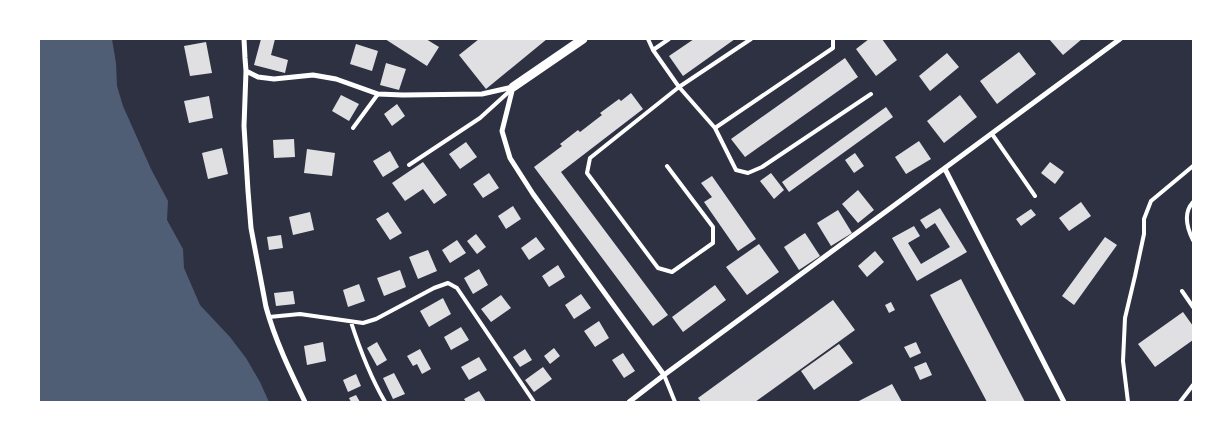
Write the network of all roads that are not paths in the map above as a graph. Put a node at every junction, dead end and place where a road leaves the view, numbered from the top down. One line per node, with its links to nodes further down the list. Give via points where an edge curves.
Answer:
1 (244, 39): 9 (street)
2 (583, 39): 10 (street)
3 (648, 39): 8 (lane)
4 (669, 39): 8 (lane)
5 (751, 39): 11 (lane)
6 (833, 39): 15 (lane, via 833,48)
7 (1120, 39): 16 (street)
8 (653, 50): 11 (lane)
9 (246, 70): 12 (street, via 258,77 313,75 336,79); 26 (street, via 244,126 248,190)
10 (513, 87): 12 (street, via 482,94); 17 (lane, via 480,118); 28 (street, via 502,131 510,158)
11 (679, 87): 15 (lane); 18 (lane, via 590,158 587,172 658,268 672,272 713,242 712,226)
12 (378, 94): 14 (lane)
13 (871, 94): 15 (lane, via 748,174 736,170)
14 (353, 128)
15 (715, 128)
16 (992, 134): 20 (street); 21 (lane)
17 (409, 164)
18 (667, 166)
19 (1193, 166): 36 (lane, via 1151,201 1144,219 1144,234 1124,318 1123,361)
20 (945, 169): 28 (street); 35 (street)
21 (1035, 196)
22 (1193, 202): 23 (lane, via 1186,216)
23 (1193, 240)
24 (1182, 291): 25 (lane)
25 (1193, 307)
26 (269, 317): 27 (lane, via 300,314); 30 (street)
27 (351, 322): 31 (lane, via 365,363); 32 (lane, via 376,319 448,283 457,288)
28 (664, 375): 33 (street); 34 (lane)
29 (1193, 385): 37 (lane)
30 (305, 402)
31 (384, 402)
32 (534, 402)
33 (629, 402)
34 (675, 402)
35 (1064, 402)
36 (1128, 402)
37 (1180, 402)

